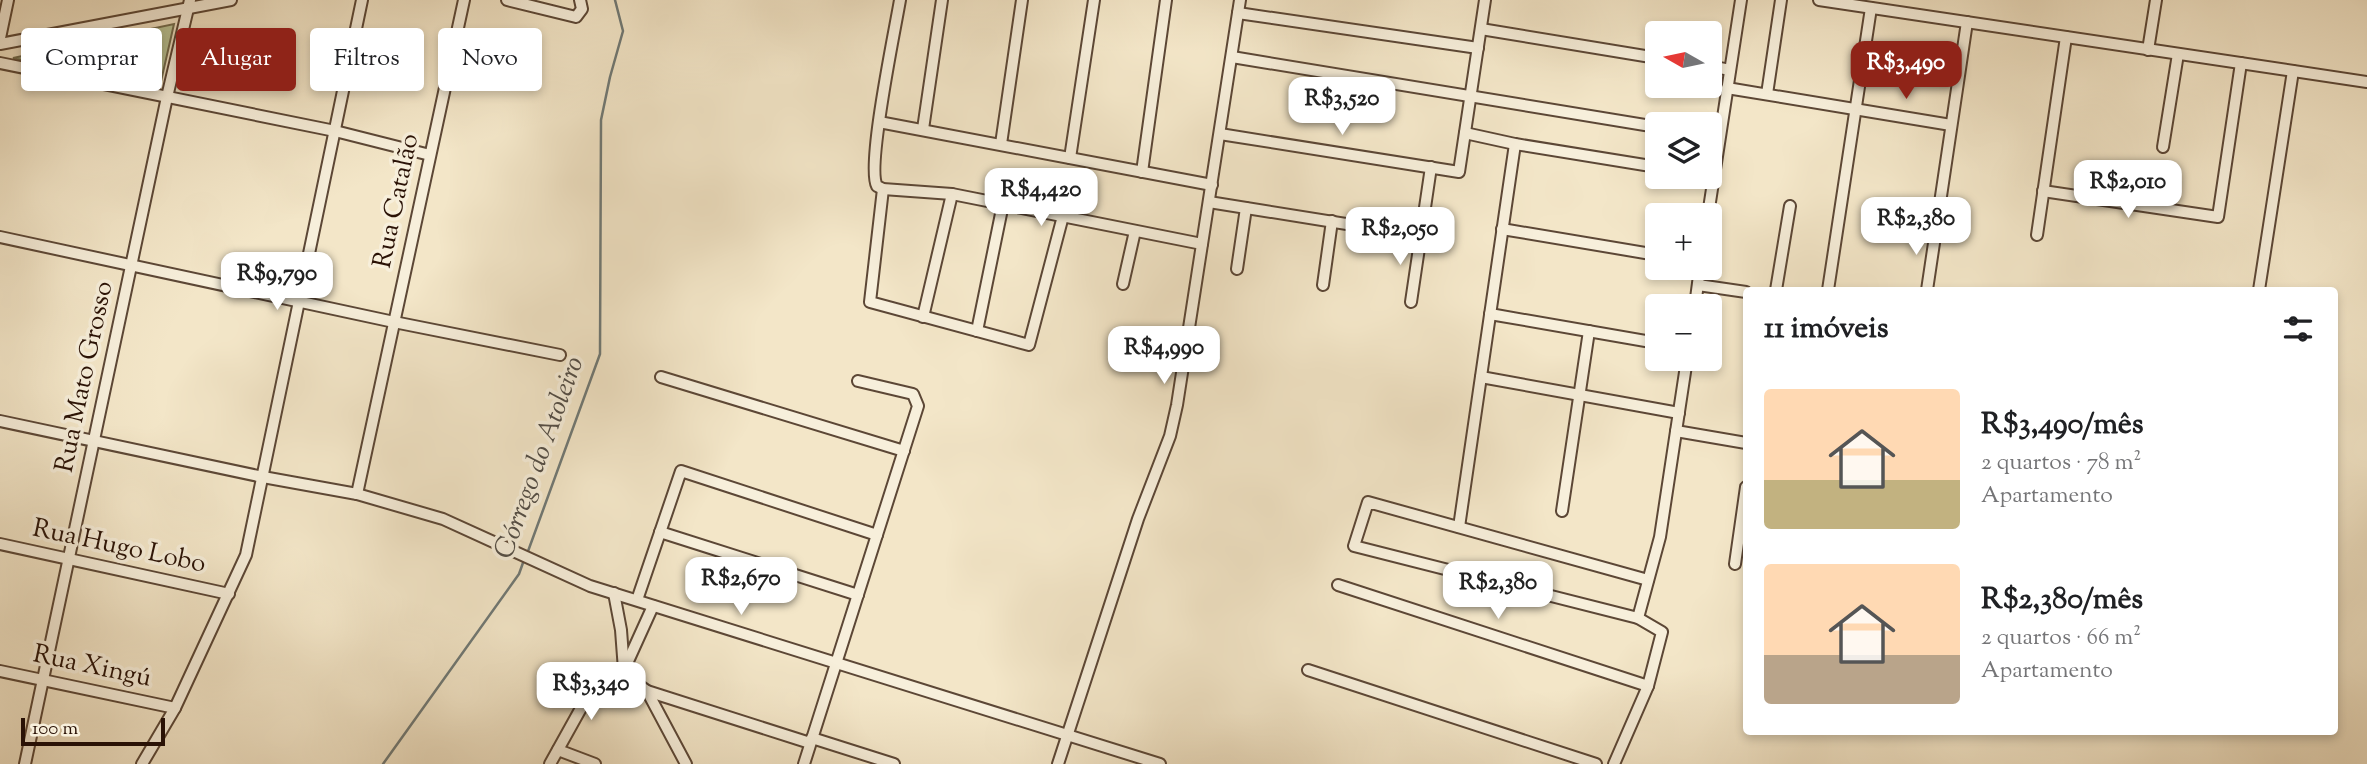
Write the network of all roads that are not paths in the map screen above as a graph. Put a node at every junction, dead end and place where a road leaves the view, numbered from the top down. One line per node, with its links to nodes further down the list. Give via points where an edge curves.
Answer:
1 (9, 0): 24 (street)
2 (231, 0): 18 (street)
3 (362, 0): 47 (street)
4 (464, 0): 53 (street, Rua Catalão)
5 (506, 0): 6 (street, via 576,17 582,9)
6 (580, 0)
7 (900, 0): 43 (street)
8 (942, 0): 46 (street)
9 (1022, 0): 50 (street)
10 (1094, 0): 54 (street)
11 (1166, 0): 57 (street)
12 (1240, 0): 20 (street)
13 (1485, 0): 22 (street)
14 (1741, 0): 34 (street)
15 (1781, 0): 38 (street)
16 (1819, 0): 19 (street)
17 (2156, 0): 27 (street)
18 (190, 4): 25 (street); 40 (street, Rua Mato Grosso)
19 (1866, 5): 21 (street); 41 (street)
20 (1238, 13): 26 (street); 30 (street)
21 (1967, 22): 23 (street); 45 (street)
22 (1481, 29): 26 (street); 29 (street)
23 (2066, 37): 27 (street); 60 (street)
24 (0, 38)
25 (0, 44)
26 (1478, 48): 39 (street)
27 (2148, 50): 28 (street)
28 (2178, 54): 32 (street); 52 (street)
29 (1645, 56)
30 (1231, 57): 39 (street); 48 (street)
31 (0, 63): 40 (street)
32 (2241, 63): 35 (street); 60 (street, via 2218,217)
33 (1722, 68): 34 (street)
34 (1730, 70): 37 (street)
35 (2292, 71): 36 (street); 84 (street)
36 (2367, 82)
37 (1727, 88): 38 (street); 42 (street)
38 (1767, 94): 41 (street)
39 (1471, 95): 44 (street); 49 (street)
40 (167, 97): 47 (street); 75 (street, Rua Mato Grosso)
41 (1856, 109): 45 (street); 82 (street)
42 (1721, 112)
43 (879, 122): 46 (street); 59 (street, via 873,180)
44 (1645, 125)
45 (1951, 125): 83 (street)
46 (923, 129): 50 (street)
47 (335, 131): 53 (street); 87 (street)
48 (1220, 134): 56 (street); 58 (street)
49 (1465, 134): 51 (street); 56 (street, via 1459,172)
50 (1001, 144): 54 (street)
51 (1515, 144): 55 (street); 68 (street)
52 (2163, 147)
53 (430, 155): 91 (street, Rua Catalão)
54 (1070, 158): 57 (street)
55 (1645, 165)
56 (1432, 167): 71 (street)
57 (1142, 172): 58 (street)
58 (1212, 186): 62 (street)
59 (883, 189): 61 (street); 90 (street, via 870,302)
60 (2043, 191): 70 (street)
61 (952, 194): 63 (street); 90 (street)
62 (1209, 202): 65 (street); 73 (street)
63 (1003, 205): 66 (street); 92 (street)
64 (1790, 206): 81 (street)
65 (1246, 208): 67 (street); 76 (street)
66 (1063, 216): 69 (street); 92 (street, via 1029,345)
67 (1332, 222): 71 (street); 79 (street)
68 (1502, 229): 74 (street); 89 (street)
69 (1135, 231): 73 (street); 78 (street)
70 (2037, 235)
71 (1421, 236): 88 (street)
72 (0, 237): 75 (street)
73 (1202, 244): 133 (street, via 1170,436)
74 (1645, 253)
75 (131, 266): 87 (street); 104 (street, Rua Mato Grosso)
76 (1237, 269)
77 (1699, 280): 80 (street)
78 (1123, 284)
79 (1323, 285)
80 (1698, 285): 85 (street); 86 (street)
81 (1776, 287)
82 (1828, 287)
83 (1927, 287)
84 (2259, 287)
85 (1743, 292)
86 (1697, 294)
87 (300, 301): 91 (street); 107 (street)
88 (1411, 302)
89 (1490, 314): 93 (street); 98 (street)
90 (923, 317): 92 (street)
91 (394, 323): 95 (street); 108 (street, Rua Catalão)
92 (977, 331)
93 (1589, 331): 94 (street); 100 (street)
94 (1645, 341)
95 (560, 355)
96 (1685, 371): 101 (street)
97 (661, 377): 106 (street)
98 (1480, 377): 100 (street); 110 (street)
99 (858, 381): 106 (street, via 904,391 917,400)
100 (1579, 395): 101 (street); 109 (street)
101 (1679, 413): 103 (street)
102 (0, 421): 104 (street)
103 (1676, 431): 105 (street); 117 (street, via 1660,537)
104 (95, 441): 107 (street); 115 (street, Rua Mato Grosso)
105 (1743, 442)
106 (904, 451): 113 (street)
107 (263, 477): 108 (street); 120 (street, via 246,555)
108 (356, 494): 119 (street, via 443,519)
109 (1562, 511)
110 (1459, 527): 117 (street); 124 (street, via 1368,502 1354,546)
111 (1743, 531): 116 (street)
112 (660, 532): 113 (street, via 681,471); 121 (street); 122 (street)
113 (877, 535): 121 (street)
114 (0, 544): 115 (street, Rua Hugo Lobo)
115 (69, 559): 120 (street, Rua Hugo Lobo); 129 (street, Rua Mato Grosso)
116 (1735, 564)
117 (1648, 580): 124 (street)
118 (1338, 585): 130 (street)
119 (614, 593): 122 (street); 126 (street)
120 (229, 594): 132 (street)
121 (858, 595): 125 (street)
122 (637, 600): 123 (street)
123 (653, 606): 125 (street); 126 (street)
124 (1638, 618): 130 (street, via 1662,632)
125 (836, 663): 133 (street); 134 (street)
126 (624, 670): 131 (street); 135 (street, via 590,692)
127 (1308, 670): 145 (street)
128 (0, 671): 129 (street, Rua Xingú)
129 (42, 680): 132 (street, Rua Xingú); 136 (street, Rua Mato Grosso)
130 (1648, 686): 146 (street)
131 (648, 691): 134 (street); 140 (street)
132 (175, 708): 137 (street)
133 (1068, 735): 143 (street); 144 (street)
134 (811, 741): 141 (street); 142 (street)
135 (558, 750): 138 (street); 139 (street)
136 (25, 764)
137 (142, 764)
138 (550, 764)
139 (595, 764)
140 (686, 764)
141 (804, 764)
142 (894, 764)
143 (1058, 764)
144 (1160, 764)
145 (1597, 764)
146 (1614, 764)

